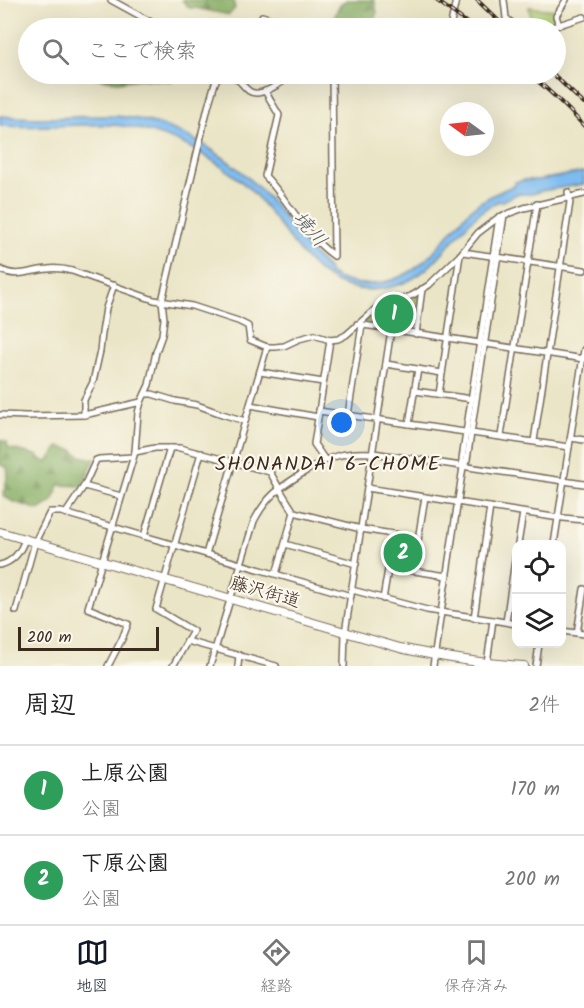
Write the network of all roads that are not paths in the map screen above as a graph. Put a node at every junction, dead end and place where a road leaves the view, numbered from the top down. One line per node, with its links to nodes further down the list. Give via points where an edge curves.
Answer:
1 (111, 0): 5 (street)
2 (456, 0): 10 (street)
3 (504, 0): 11 (street)
4 (566, 0): 12 (street)
5 (122, 3): 8 (street)
6 (262, 16): 9 (street)
7 (584, 16): 13 (street)
8 (146, 18)
9 (268, 18)
10 (452, 18)
11 (506, 18)
12 (557, 18)
13 (566, 22)
14 (215, 84): 31 (street)
15 (243, 84): 18 (street, via 252,93)
16 (278, 84): 18 (street)
17 (332, 84): 18 (street, via 334,256 322,247 265,176 279,116)
18 (265, 92)
19 (584, 194): 20 (street)
20 (569, 195): 21 (street); 26 (street)
21 (537, 204): 22 (street); 25 (street)
22 (501, 216): 23 (street, via 478,233); 24 (street)
23 (462, 253): 24 (street); 30 (street); 35 (street)
24 (495, 256): 25 (street); 37 (street)
25 (528, 261): 26 (street); 39 (street)
26 (560, 266): 28 (street); 41 (street)
27 (0, 269): 29 (street, via 23,274 58,268)
28 (584, 270)
29 (114, 285): 31 (street); 56 (street, via 93,382 84,400)
30 (422, 290): 32 (street, via 380,305); 34 (street)
31 (162, 301): 38 (street, via 238,321 248,326 250,340); 49 (street, via 162,334)
32 (360, 325): 33 (street); 36 (street); 57 (street)
33 (391, 330): 34 (street); 43 (street)
34 (416, 334): 35 (street)
35 (448, 339): 37 (street); 46 (street)
36 (330, 340): 38 (street, via 314,335 284,346); 47 (street)
37 (482, 344): 39 (street); 51 (street)
38 (267, 347): 45 (street)
39 (514, 349): 41 (street); 62 (street)
40 (584, 350): 42 (street)
41 (547, 354): 42 (street); 65 (street)
42 (583, 359): 63 (street)
43 (386, 364): 44 (street); 58 (street)
44 (418, 369): 46 (street); 48 (street)
45 (260, 372): 47 (street); 53 (street)
46 (442, 373): 50 (street)
47 (323, 382): 54 (street)
48 (415, 391): 50 (street); 60 (street)
49 (145, 394): 52 (street); 59 (street, via 198,405)
50 (439, 394): 51 (street)
51 (473, 399): 61 (street)
52 (141, 402): 56 (street); 70 (street)
53 (250, 405): 54 (street); 59 (street)
54 (319, 414): 57 (street); 71 (street, via 314,444)
55 (0, 415): 56 (street)
56 (84, 415)
57 (348, 415): 58 (street)
58 (378, 419): 60 (street); 69 (street)
59 (245, 421): 72 (street)
60 (409, 424): 61 (street)
61 (468, 431): 62 (street); 73 (street)
62 (501, 436): 65 (street)
63 (571, 438): 64 (street); 67 (street)
64 (584, 440)
65 (534, 441): 67 (street)
66 (170, 447): 68 (street); 70 (street); 92 (street)
67 (569, 447): 74 (street)
68 (201, 453): 72 (street); 99 (street)
69 (372, 453): 71 (street); 73 (street); 78 (street)
70 (134, 454): 76 (street, via 96,460); 79 (street)
71 (325, 460): 77 (street)
72 (233, 461): 77 (street, via 270,472); 100 (street)
73 (463, 467): 74 (street); 81 (street)
74 (564, 482): 75 (street); 86 (street)
75 (584, 484)
76 (84, 486): 79 (street); 84 (street)
77 (279, 488): 83 (street); 104 (street, via 254,521)
78 (367, 488): 80 (street); 89 (street)
79 (121, 496): 88 (street)
80 (425, 497): 81 (street); 93 (street)
81 (458, 502): 82 (street); 108 (street)
82 (490, 507): 85 (street); 117 (street)
83 (294, 512): 89 (street); 98 (street)
84 (66, 513): 88 (street); 97 (street, via 50,512)
85 (523, 513): 86 (street); 95 (street)
86 (558, 518): 87 (street); 96 (street)
87 (584, 520)
88 (112, 527): 92 (street); 101 (street)
89 (361, 529): 91 (street); 102 (street)
90 (0, 532): 94 (highway, 藤沢街道)
91 (394, 534): 93 (street); 105 (street)
92 (144, 536): 99 (street)
93 (418, 538): 106 (street)
94 (25, 539): 97 (highway, 藤沢街道); 103 (street, via 14,558)
95 (519, 540)
96 (555, 540)
97 (35, 542): 101 (highway, 藤沢街道); 115 (street)
98 (285, 544): 102 (street); 107 (street)
99 (174, 545): 100 (street); 109 (street)
100 (206, 554): 104 (street)
101 (102, 562): 109 (highway, 藤沢街道); 131 (street, via 88,609 128,624)
102 (356, 564): 112 (street)
103 (0, 565)
104 (240, 565): 107 (street); 113 (street)
105 (388, 567): 106 (street); 114 (street)
106 (413, 571): 108 (street)
107 (276, 574): 112 (street)
108 (447, 576): 116 (street)
109 (165, 580): 113 (highway, 藤沢街道); 124 (street, via 156,609 193,631)
110 (512, 581): 119 (street)
111 (584, 589): 123 (street)
112 (351, 593): 114 (street); 122 (street)
113 (230, 599): 122 (highway, 藤沢街道); 126 (street)
114 (383, 599): 116 (street)
115 (16, 611)
116 (441, 613): 117 (street); 128 (street)
117 (474, 618): 118 (street)
118 (494, 621): 119 (street); 129 (street)
119 (506, 622): 120 (street)
120 (512, 623)
121 (566, 632): 123 (street)
122 (345, 633): 128 (highway, 藤沢街道); 135 (street)
123 (581, 634)
124 (187, 641): 126 (street); 132 (street)
125 (538, 648): 138 (street)
126 (215, 649): 127 (street); 133 (street)
127 (239, 655): 130 (street); 134 (street)
128 (435, 655): 129 (highway, 藤沢街道); 136 (street)
129 (487, 663): 137 (highway, 藤沢街道)
130 (272, 665)
131 (108, 666)
132 (173, 666)
133 (210, 666)
134 (238, 666)
135 (344, 666)
136 (433, 666)
137 (524, 666)
138 (536, 666)

